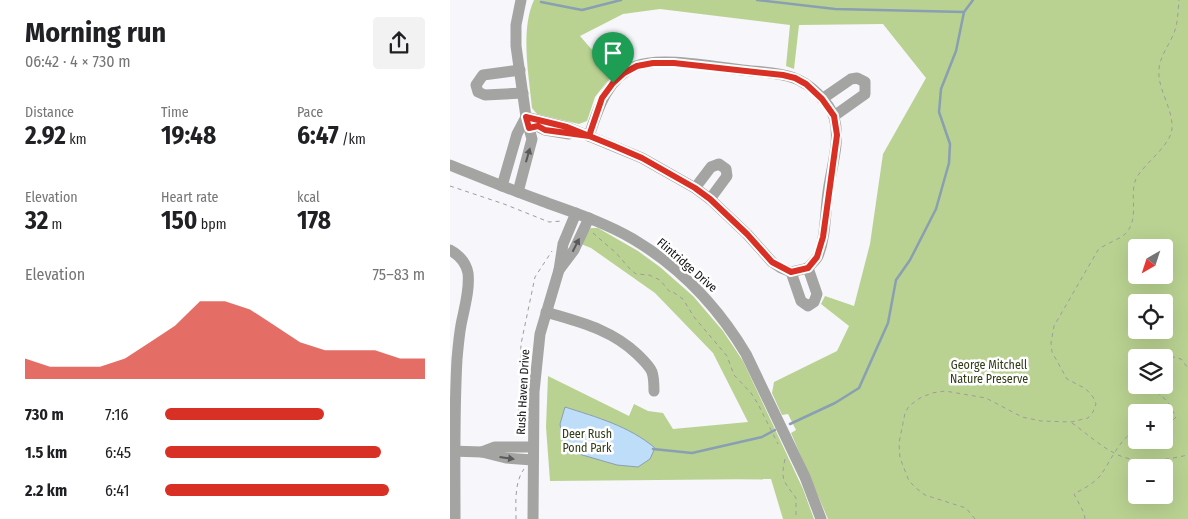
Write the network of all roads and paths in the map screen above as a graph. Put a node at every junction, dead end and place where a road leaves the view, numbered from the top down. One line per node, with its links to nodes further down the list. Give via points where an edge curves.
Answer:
1 (521, 0): 3 (street, via 516,25)
2 (1179, 0): 27 (path, via 1176,29 1158,68 1168,106 1171,136 1135,180 1131,226 1126,234 1098,250 1054,326 1052,352 1062,372 1067,379 1086,389 1096,404 1088,418)
3 (520, 70): 4 (street); 4 (street, via 483,75 476,85 478,92 485,95)
4 (523, 93): 7 (street)
5 (822, 99): 6 (street); 6 (street, via 850,79 865,82 865,94); 8 (street, via 806,84 783,75 653,63 637,66 613,83 602,98)
6 (834, 116): 18 (street, via 837,135 823,237 817,257)
7 (528, 123): 8 (street, via 552,131); 11 (street, via 517,134); 13 (street, one-way to 7, via 532,139)
8 (589, 136): 12 (street, via 642,158)
9 (450, 165): 11 (street, Flintridge Drive)
10 (450, 186): 15 (path, via 549,222)
11 (502, 186): 13 (street, Flintridge Drive)
12 (695, 188): 14 (street); 14 (street, via 711,167 719,164 726,169 727,176)
13 (518, 192): 15 (street, Flintridge Drive)
14 (710, 199): 20 (street, via 772,262)
15 (573, 218): 16 (street, Flintridge Drive); 19 (street, Rush Haven Drive, via 560,256)
16 (587, 223): 19 (street, Rush Haven Drive, one-way to 16, via 574,250); 30 (path, via 636,274 660,280 670,292 683,299 727,356 734,375 750,393); 40 (street, Flintridge Drive, via 631,238 666,262 711,304 746,354 805,477)
17 (450, 250): 31 (street, via 465,263 468,272 457,360)
18 (808, 268): 20 (street); 20 (street, via 818,294 808,306 801,301)
19 (559, 270): 21 (street, Rush Haven Drive)
20 (791, 272)
21 (546, 312): 24 (street, via 598,328 620,340 644,360 652,373); 29 (street, Rush Haven Drive, via 540,334 534,392)
22 (1173, 358): 23 (path, via 1181,359)
23 (1188, 368)
24 (654, 392)
25 (1159, 394): 26 (path)
26 (1169, 404)
27 (1071, 422): 33 (path); 41 (path, via 1022,417 986,398 945,391 920,398 910,406 905,413 899,443 900,458 909,480 925,495 966,508)
28 (1128, 436): 33 (path)
29 (534, 447): 32 (street, via 495,447); 36 (street, Rush Haven Drive)
30 (780, 449)
31 (452, 451): 32 (street); 37 (street)
32 (482, 452): 36 (street, one-way to 36)
33 (1115, 454): 34 (path, via 1144,460); 42 (path, via 1098,477 1074,494)
34 (1188, 455)
35 (785, 457): 39 (path, via 782,474 786,487 796,498)
36 (533, 460): 38 (street, Rush Haven Drive)
37 (456, 519)
38 (533, 519)
39 (796, 519)
40 (821, 519)
41 (975, 519)
42 (1085, 519)

